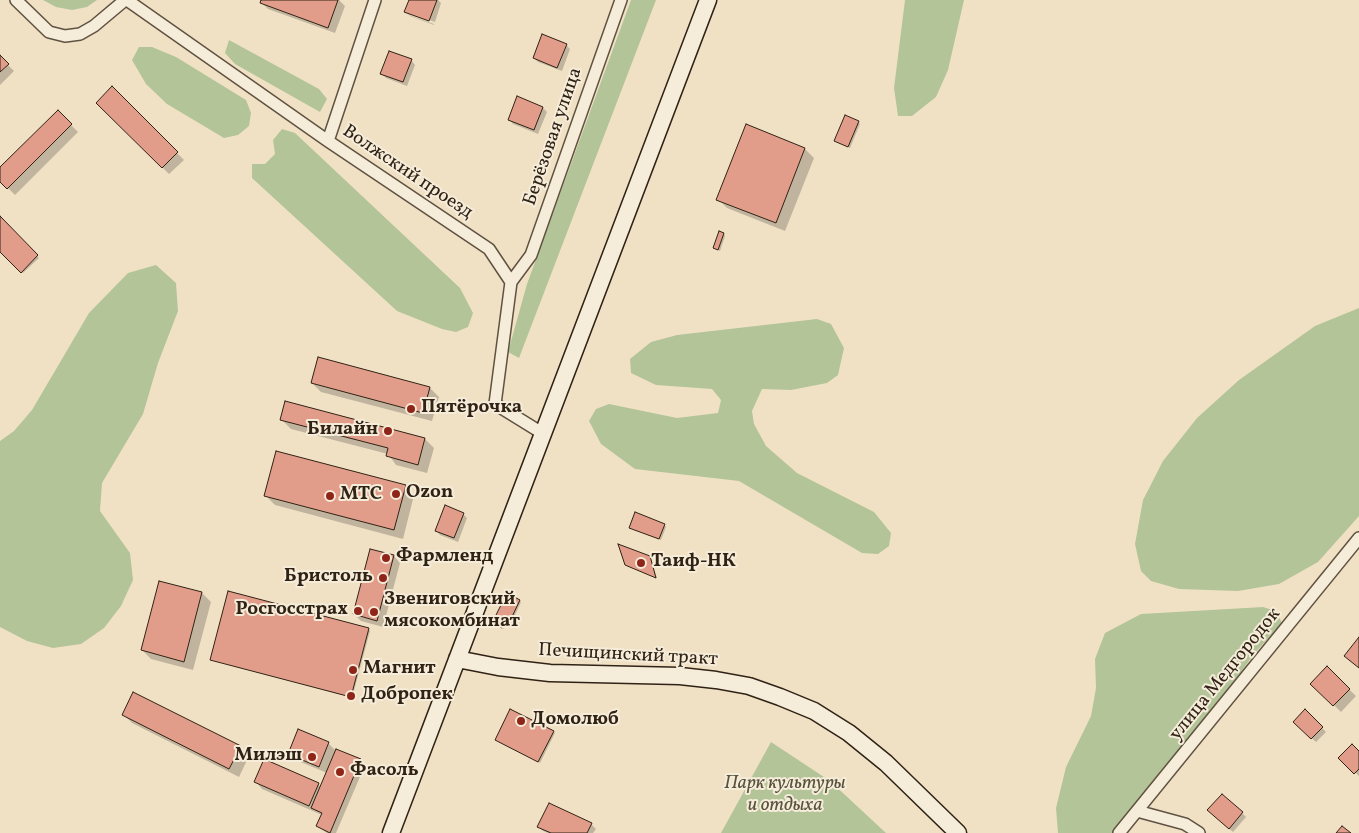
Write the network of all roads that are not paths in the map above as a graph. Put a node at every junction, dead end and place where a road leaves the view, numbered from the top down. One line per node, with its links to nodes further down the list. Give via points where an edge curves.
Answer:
1 (16, 0): 2 (street, Волжский проезд, via 49,32 65,36 80,34 94,26)
2 (126, 0): 6 (street, Волжский проезд)
3 (375, 0): 6 (street)
4 (621, 0): 7 (street, Берёзовая улица, via 531,255)
5 (708, 0): 8 (street)
6 (328, 141): 7 (street, Волжский проезд, via 489,249)
7 (511, 282): 8 (street, via 495,404)
8 (542, 433): 10 (street)
9 (1359, 538): 11 (street, улица Медгородок)
10 (457, 660): 12 (street); 13 (street, Печищинский тракт, via 550,673 680,676 749,686 814,711 850,733)
11 (1137, 812): 14 (street, улица Медгородок); 15 (street, via 1185,824)
12 (391, 833)
13 (958, 833)
14 (1119, 833)
15 (1199, 833)

